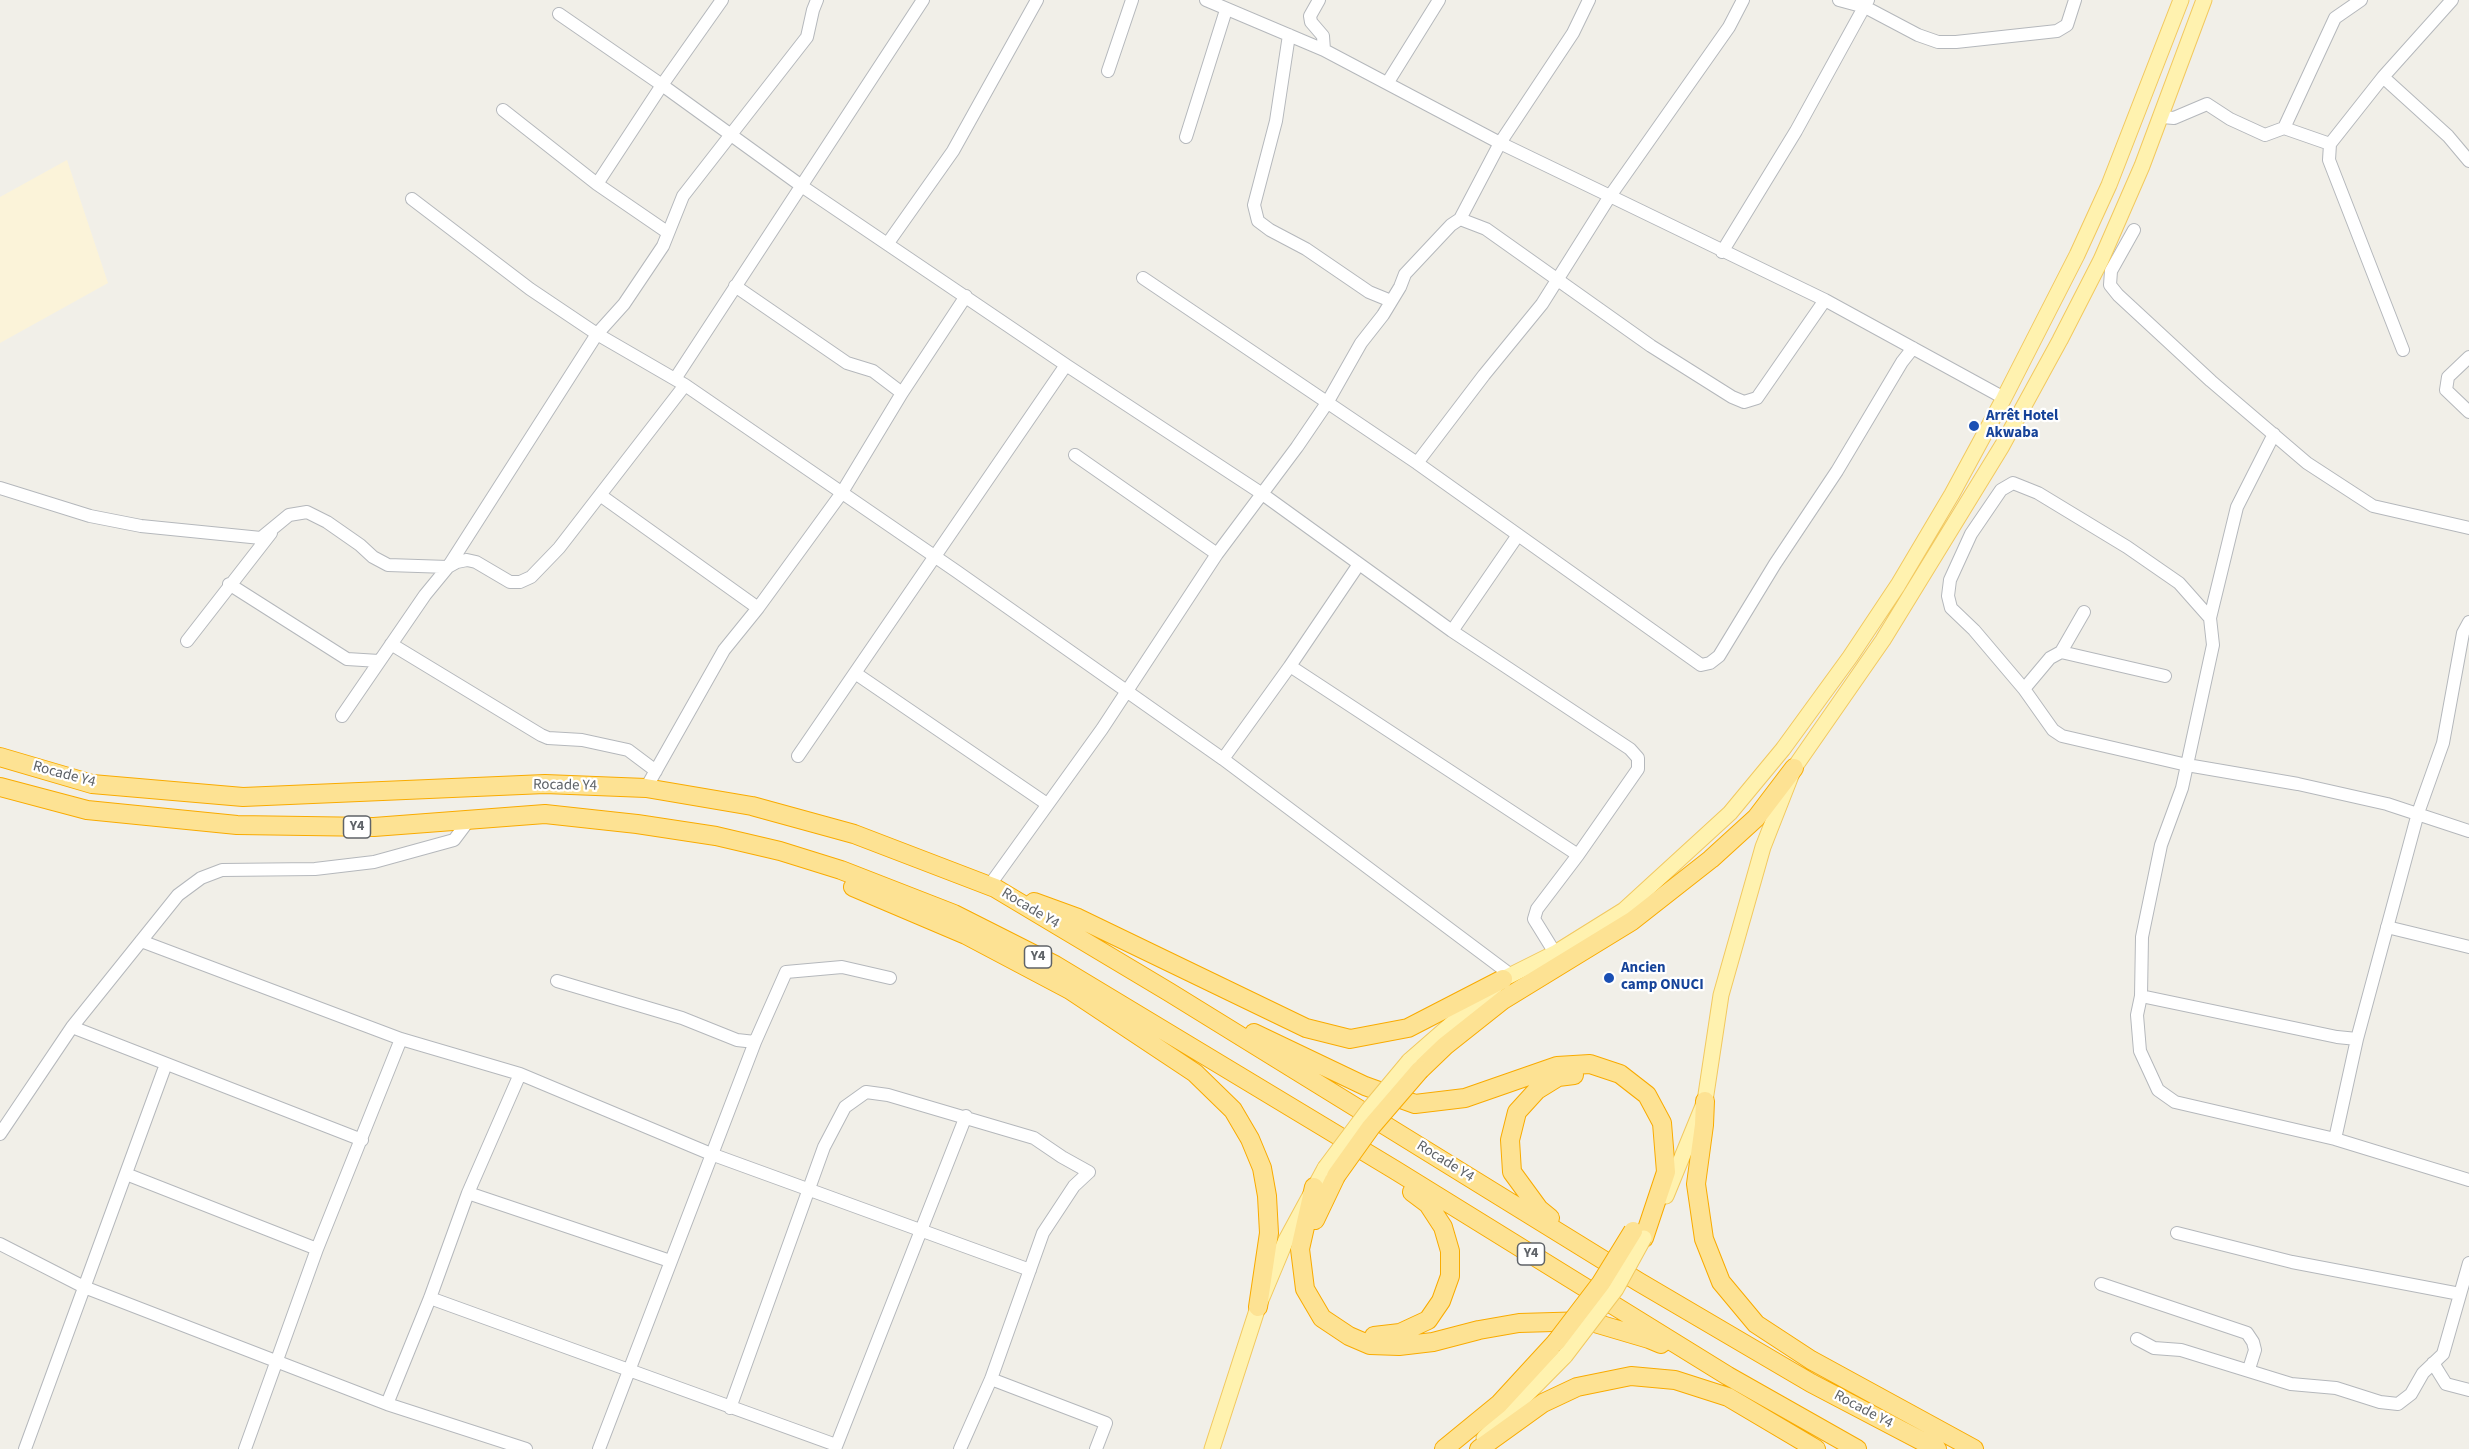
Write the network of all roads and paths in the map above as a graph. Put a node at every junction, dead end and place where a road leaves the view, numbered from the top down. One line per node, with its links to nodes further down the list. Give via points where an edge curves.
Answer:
1 (722, 0): 25 (street)
2 (818, 0): 29 (street, via 807,38)
3 (923, 0): 35 (street)
4 (1037, 0): 41 (street, via 953,151)
5 (1132, 0): 22 (street)
6 (1206, 0): 18 (street)
7 (1319, 0): 21 (street, via 1310,16 1323,36)
8 (1439, 0): 24 (street)
9 (1589, 0): 31 (street, via 1573,33)
10 (1743, 0): 36 (street, via 1729,27)
11 (1839, 0): 17 (street)
12 (2075, 0): 17 (street, via 2067,25 2057,32 1956,42 1938,42 1918,35)
13 (2181, 0): 56 (main road, via 2109,185)
14 (2204, 0): 27 (main road)
15 (2361, 0): 28 (street, via 2335,18)
16 (2452, 0): 23 (street)
17 (1867, 4): 42 (street)
18 (1226, 10): 20 (street); 30 (street)
19 (559, 14): 25 (street)
20 (1289, 35): 21 (street); 48 (street, via 1276,121 1254,205 1258,221 1369,292)
21 (1324, 50): 24 (street)
22 (1108, 71)
23 (2383, 77): 32 (street); 33 (street, via 2448,136)
24 (1388, 82): 31 (street)
25 (662, 85): 29 (street); 34 (street)
26 (503, 110): 34 (street)
27 (2162, 117): 28 (street, via 2174,118 2207,104 2265,135); 93 (main road, via 2101,260 2002,446 1883,640)
28 (2284, 128): 32 (street)
29 (732, 135): 35 (street); 40 (street, via 683,196)
30 (1186, 137)
31 (1500, 143): 36 (street); 38 (street)
32 (2330, 144): 51 (street, via 2329,160)
33 (2469, 161)
34 (597, 184): 40 (street)
35 (803, 186): 41 (street); 45 (street)
36 (1610, 196): 42 (street); 44 (street)
37 (412, 199): 49 (street, via 530,289)
38 (1460, 219): 44 (street, via 1486,229); 48 (street, via 1405,274)
39 (2134, 230): 59 (street, via 2111,271 2110,285 2211,381)
40 (667, 232): 49 (street, via 663,246 624,304)
41 (888, 243): 46 (street)
42 (1722, 252): 47 (street)
43 (1143, 278): 57 (street)
44 (1558, 280): 47 (street, via 1651,346 1744,402 1757,398); 61 (street)
45 (735, 286): 54 (street); 55 (street, via 847,363 873,371)
46 (966, 296): 53 (street); 55 (street)
47 (1825, 300): 50 (street)
48 (1391, 301): 57 (street, via 1361,343)
49 (597, 334): 54 (street); 72 (street)
50 (1913, 348): 56 (street); 68 (street, via 1719,656 1710,663 1701,665)
51 (2403, 350)
52 (2469, 357): 58 (street, via 2448,377 2446,390)
53 (1066, 365): 63 (street); 70 (street)
54 (680, 382): 64 (street); 65 (street)
55 (902, 393): 64 (street)
56 (2004, 398): 107 (main road, via 1898,585 1783,750 1730,813 1666,873 1624,910)
57 (1327, 403): 61 (street); 63 (street)
58 (2469, 412)
59 (2274, 434): 67 (street, via 2307,464 2373,506); 76 (street, via 2236,507)
60 (1075, 455): 69 (street)
61 (1417, 463): 68 (street)
62 (0, 488): 66 (street, via 80,513 141,526 261,538)
63 (1261, 493): 69 (street); 71 (street)
64 (841, 494): 70 (street); 74 (street)
65 (600, 495): 72 (street, via 531,577 510,582 467,560); 74 (street)
66 (277, 526): 72 (street, via 289,515 307,512 388,565); 73 (street)
67 (2469, 528)
68 (1518, 535): 78 (street)
69 (1217, 554): 87 (street)
70 (935, 557): 84 (street); 87 (street)
71 (1359, 564): 78 (street); 83 (street)
72 (448, 567): 80 (street)
73 (229, 584): 79 (street); 82 (street, via 347,659)
74 (758, 608): 94 (street, via 724,650)
75 (2084, 612): 81 (street)
76 (2210, 618): 86 (street, via 2179,583 2127,547 2037,493 2013,483 2001,490 1971,534 1950,580 1948,596 1952,608); 92 (street, via 2213,645)
77 (2469, 622): 98 (street, via 2463,633 2443,742)
78 (1452, 631): 102 (street, via 1638,758 1638,769)
79 (187, 641)
80 (391, 644): 82 (street); 94 (street, via 541,735 628,750)
81 (2061, 652): 85 (street); 86 (street, via 2050,658)
82 (379, 661): 88 (street)
83 (1290, 666): 91 (street); 102 (street)
84 (855, 674): 89 (street); 97 (street)
85 (2165, 676)
86 (2024, 689): 92 (street, via 2062,736)
87 (1127, 692): 91 (street); 97 (street)
88 (342, 716)
89 (798, 756)
90 (0, 757): 96 (highway, Rocade Y4 / Y4, via 92,784 243,797 545,784)
91 (1223, 759): 108 (street)
92 (2187, 765): 98 (street, via 2298,784); 112 (street, via 2161,845 2142,937)
93 (1794, 768): 118 (highway, via 1756,818 1632,921 1503,1000); 120 (main road, via 1763,847 1721,995)
94 (656, 771): 96 (street)
95 (0, 787): 99 (highway, Rocade Y4 / Y4, via 87,810 237,825 374,828)
96 (646, 788): 103 (highway, Rocade Y4 / Y4, via 752,806 854,834)
97 (1047, 804): 103 (street)
98 (2418, 813): 100 (street); 104 (street)
99 (469, 820): 101 (highway, Rocade Y4 / Y4, via 545,814); 105 (street, via 454,840 374,862 212,873 178,895)
100 (2469, 831)
101 (716, 837): 123 (highway, Rocade Y4 / Y4, via 841,870 954,914 1054,965); 146 (highway, via 966,935 1070,990 1195,1073 1233,1110 1262,1168 1269,1233)
102 (1578, 855): 107 (street, via 1537,909 1534,919)
103 (992, 887): 108 (highway, via 1078,918 1306,1028 1350,1039 1408,1028); 111 (highway, Rocade Y4 / Y4)
104 (2387, 927): 106 (street); 114 (street)
105 (141, 940): 113 (street); 115 (street)
106 (2469, 947)
107 (1555, 952): 108 (main road)
108 (1507, 977): 118 (main road)
109 (890, 978): 116 (street, via 842,966 786,972)
110 (557, 981): 116 (street, via 682,1018 737,1040)
111 (1169, 992): 135 (highway, via 1365,1086 1415,1104 1465,1098 1557,1066 1590,1064 1620,1074 1647,1095 1662,1123 1666,1172); 141 (highway, Rocade Y4 / Y4)
112 (2141, 996): 114 (street); 124 (street, via 2137,1015 2140,1051 2158,1090 2175,1102)
113 (72, 1027): 117 (street); 122 (street)
114 (2357, 1039): 124 (street)
115 (401, 1040): 119 (street); 125 (street)
116 (755, 1042): 126 (street)
117 (166, 1064): 125 (street); 128 (street)
118 (1414, 1066): 127 (highway, bridge, via 1371,1127)
119 (520, 1074): 126 (street); 132 (street)
120 (1705, 1101): 135 (main road, via 1667,1194); 172 (highway, via 1695,1184 1704,1239 1720,1282 1756,1324 1811,1360)
121 (966, 1116): 131 (street, via 866,1092 845,1107); 133 (street); 140 (street, via 1034,1138 1089,1172 1074,1186 1043,1233)
122 (0, 1134)
123 (1334, 1134): 127 (highway, via 1428,1204 1443,1227 1450,1251 1450,1276 1441,1301 1428,1320 1400,1333 1373,1336 1330,1311 1314,1285 1309,1251); 153 (highway, Rocade Y4 / Y4)
124 (2335, 1139): 129 (street)
125 (362, 1140): 137 (street)
126 (711, 1154): 131 (street); 138 (street)
127 (1330, 1172): 130 (main road)
128 (126, 1174): 137 (street); 143 (street)
129 (2469, 1180)
130 (1314, 1187): 146 (main road); 153 (highway, via 1300,1249 1305,1289 1322,1318 1349,1336 1371,1345 1399,1346 1519,1323 1588,1321 1649,1339)
131 (808, 1190): 133 (street); 157 (street)
132 (468, 1193): 138 (street); 145 (street)
133 (921, 1228): 140 (street); 158 (street)
134 (2177, 1233): 144 (street, via 2292,1262)
135 (1638, 1234): 141 (highway, via 1654,1171 1652,1127 1639,1100 1616,1082 1589,1074 1558,1077 1538,1090 1517,1112 1510,1140 1512,1172 1539,1209); 148 (highway, bridge, via 1601,1283)
136 (0, 1244): 143 (street)
137 (317, 1249): 149 (street)
138 (670, 1261): 152 (street)
139 (2469, 1263): 144 (street)
140 (1030, 1270): 154 (street)
141 (1640, 1282): 171 (highway, Rocade Y4 / Y4, via 1811,1383)
142 (2101, 1284): 151 (street, via 2247,1333 2255,1350)
143 (84, 1287): 149 (street); 159 (street)
144 (2460, 1294): 150 (street, via 2443,1354)
145 (430, 1298): 152 (street); 156 (street)
146 (1258, 1307): 165 (main road)
147 (2137, 1339): 151 (street, via 2154,1348 2181,1350)
148 (1561, 1349): 166 (highway); 167 (main road)
149 (278, 1362): 156 (street); 160 (street)
150 (2433, 1363): 151 (street, via 2411,1394 2398,1404 2336,1388 2292,1384); 155 (street, via 2446,1384)
151 (2249, 1369)
152 (630, 1370): 157 (street); 162 (street)
153 (1728, 1376): 170 (highway, Rocade Y4 / Y4)
154 (992, 1380): 163 (street); 164 (street, via 1106,1423)
155 (2469, 1389)
156 (387, 1404): 161 (street)
157 (730, 1408): 158 (street)
158 (835, 1447)
159 (25, 1449)
160 (245, 1449)
161 (526, 1449)
162 (599, 1449)
163 (960, 1449)
164 (1096, 1449)
165 (1212, 1449)
166 (1444, 1449)
167 (1474, 1449)
168 (1479, 1449): 169 (highway, via 1543,1403 1577,1387 1630,1376 1675,1380 1728,1398)
169 (1816, 1449)
170 (1857, 1449)
171 (1937, 1449)
172 (1974, 1449)

